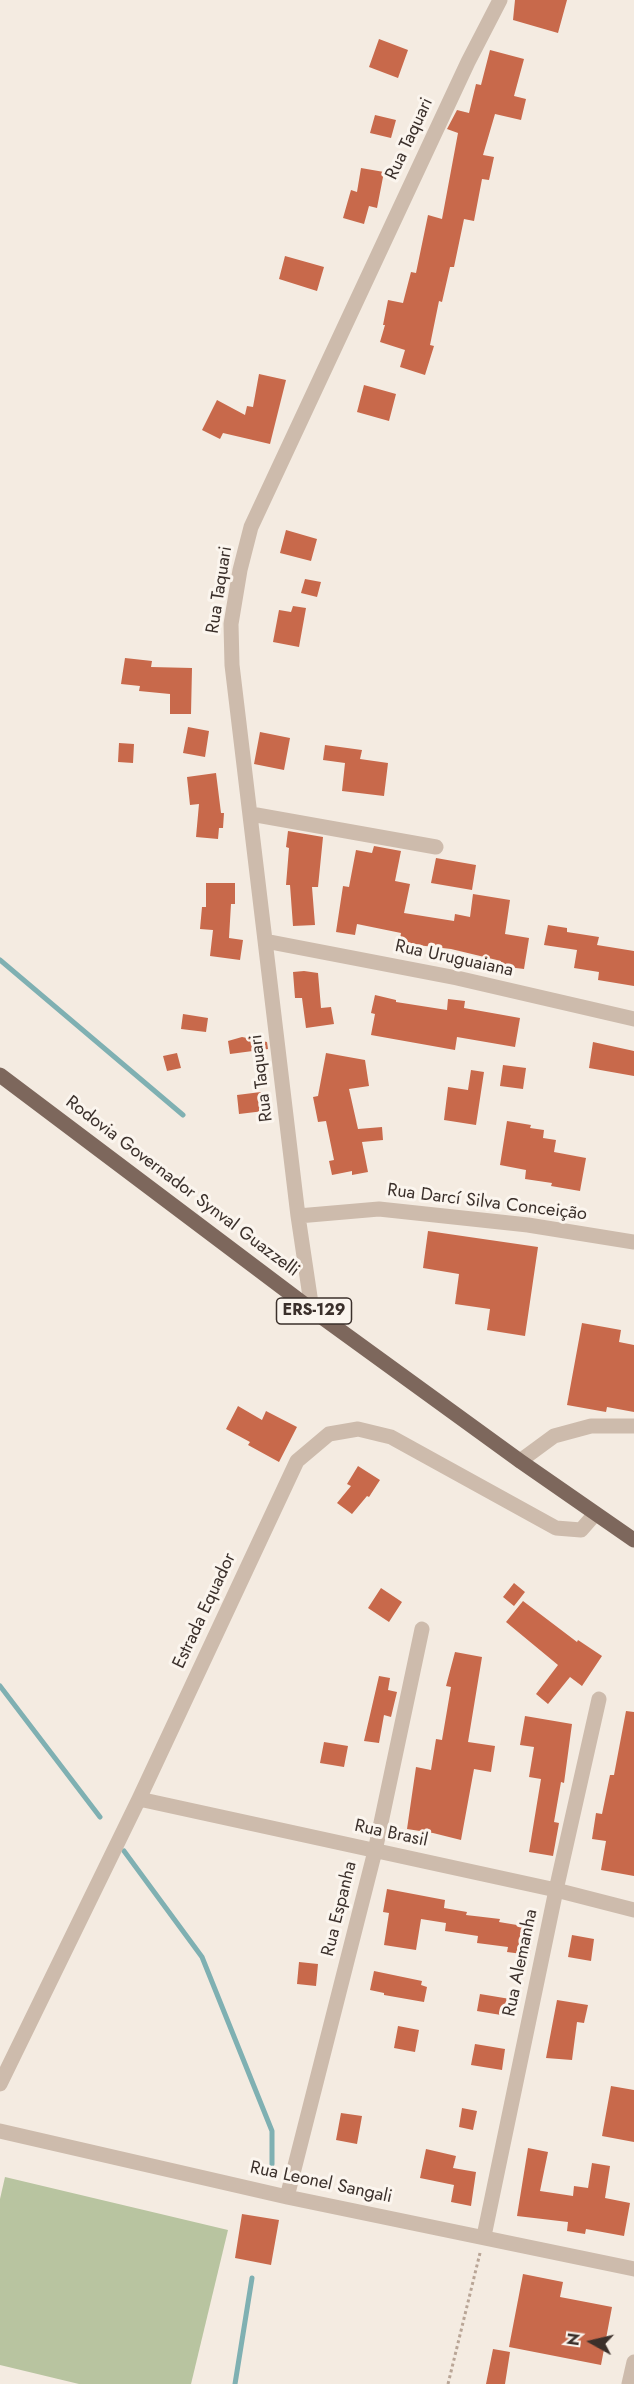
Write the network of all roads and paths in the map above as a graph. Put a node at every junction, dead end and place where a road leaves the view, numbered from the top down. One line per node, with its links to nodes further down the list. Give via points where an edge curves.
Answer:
1 (500, 0): 2 (street, Rua Taquari, via 251,527 231,624 232,665)
2 (251, 814): 3 (street); 4 (street, Rua Taquari)
3 (436, 847)
4 (266, 941): 5 (street, Rua Uruguaiana, via 458,978); 7 (street, Rua Taquari)
5 (634, 1019)
6 (0, 1075): 9 (main road, Rodovia Governador Synval Guazzelli / ERS-129)
7 (298, 1216): 8 (street, Rua Darcí Silva Conceição, via 379,1209 528,1225); 9 (street, Rua Taquari)
8 (634, 1242)
9 (312, 1310): 11 (main road, Rodovia Governador Synval Guazzelli / ERS-129)
10 (634, 1426): 11 (street, via 591,1426 554,1436)
11 (520, 1461): 12 (main road, Rodovia Governador Synval Guazzelli / ERS-129)
12 (595, 1514): 13 (main road, Rodovia Governador Synval Guazzelli / ERS-129); 16 (street, Estrada Equador, via 581,1530 556,1528 391,1437 358,1429 329,1434 297,1461)
13 (634, 1540)
14 (422, 1629): 17 (street, Rua Espanha)
15 (599, 1699): 18 (street, Rua Alemanha)
16 (139, 1800): 17 (street, Rua Brasil); 20 (street, Estrada Equador)
17 (375, 1851): 18 (street, Rua Brasil); 22 (street, Rua Espanha)
18 (556, 1890): 19 (street, Rua Brasil); 23 (street, Rua Alemanha)
19 (634, 1910)
20 (0, 2084)
21 (0, 2131): 22 (street, Rua Leonel Sangali)
22 (287, 2196): 23 (street, Rua Leonel Sangali)
23 (484, 2236): 24 (street, Rua Leonel Sangali); 26 (path)
24 (634, 2269)
25 (634, 2362): 27 (street)
26 (448, 2384)
27 (629, 2384)

